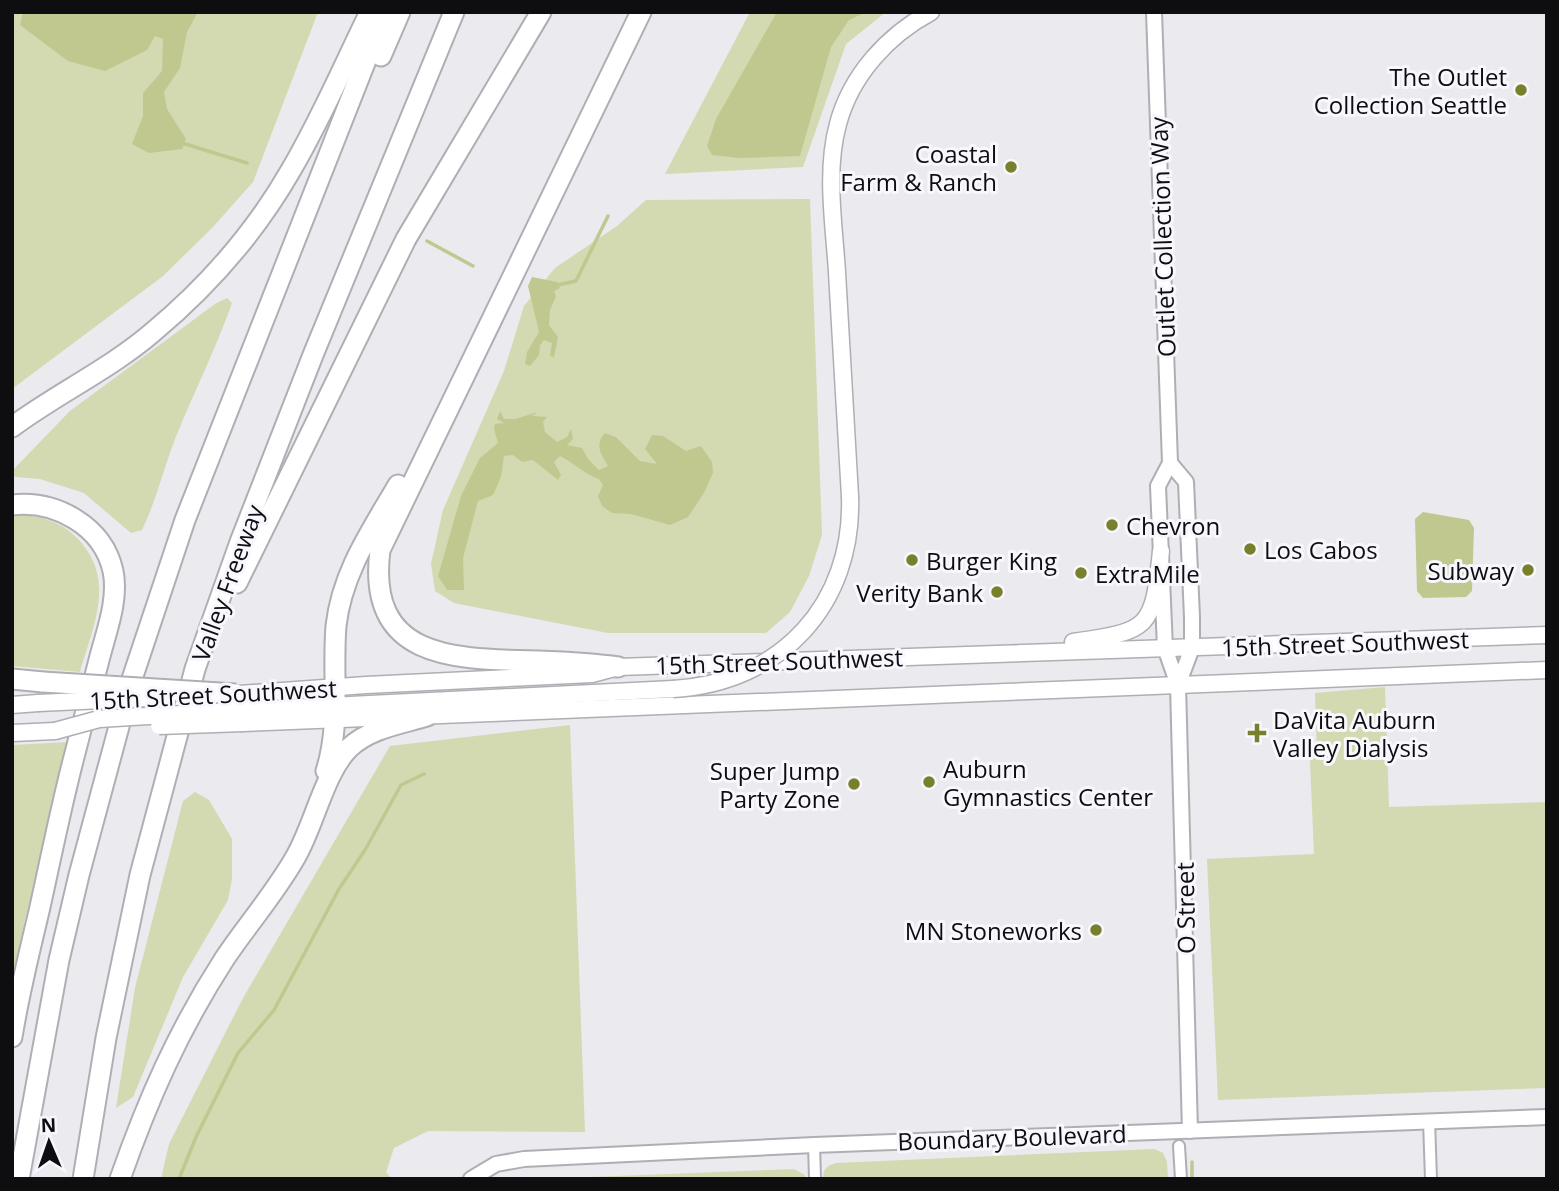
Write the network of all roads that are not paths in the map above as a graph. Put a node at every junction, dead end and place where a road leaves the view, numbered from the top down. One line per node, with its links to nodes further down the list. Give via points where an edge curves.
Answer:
1 (369, 12): 11 (highway, via 291,170 225,261 132,349)
2 (385, 12): 9 (highway)
3 (400, 12): 9 (highway, via 339,157)
4 (454, 12): 20 (highway, Valley Freeway, via 313,355)
5 (541, 12): 20 (highway, via 406,239)
6 (641, 12): 10 (highway)
7 (931, 12): 25 (main road, bridge, via 876,55 848,97 835,134 832,191 849,531 843,563 826,600 799,636 766,663 710,686)
8 (1154, 12): 12 (street, Outlet Collection Way)
9 (318, 185): 37 (highway, via 185,520 131,682 62,947)
10 (491, 324): 19 (highway, via 380,550 383,605 396,626 418,645 454,657); 25 (highway, via 348,575 336,624)
11 (12, 427)
12 (1170, 463): 14 (street, Outlet Collection Way, via 1158,486); 17 (street, Outlet Collection Way, via 1186,482)
13 (12, 505): 30 (highway, via 50,507 73,518 105,550 114,582 110,619 67,783)
14 (1161, 551): 16 (street, Outlet Collection Way); 18 (main road, via 1155,602 1131,631)
15 (1547, 635): 17 (main road, 15th Street Southwest)
16 (1165, 648): 17 (main road, 15th Street Southwest); 18 (main road, 15th Street Southwest); 23 (street, O Street)
17 (1192, 648): 23 (street, O Street)
18 (998, 653): 19 (main road, 15th Street Southwest)
19 (618, 667): 25 (main road, 15th Street Southwest, via 592,674)
20 (195, 669): 38 (highway, Valley Freeway, via 140,875)
21 (1547, 670): 23 (main road, 15th Street Southwest)
22 (12, 678): 24 (highway, bridge)
23 (1178, 685): 27 (main road, 15th Street Southwest); 33 (street, O Street)
24 (245, 694): 25 (main road, 15th Street Southwest); 26 (main road, 15th Street Southwest, bridge)
25 (335, 704): 27 (main road, 15th Street Southwest); 28 (main road, 15th Street Southwest, bridge, via 246,717); 29 (highway, via 328,764)
26 (12, 705)
27 (427, 716): 29 (highway, via 373,732 349,748 332,775)
28 (20, 732)
29 (305, 839): 39 (highway, via 192,1012 145,1108)
30 (12, 1037)
31 (1547, 1117): 32 (street, Boundary Boulevard)
32 (1429, 1120): 33 (street, Boundary Boulevard); 42 (street)
33 (1190, 1131): 34 (street, Boundary Boulevard)
34 (814, 1144): 36 (street, Boundary Boulevard, via 511,1160); 40 (street)
35 (1180, 1146): 41 (street)
36 (476, 1175)
37 (19, 1179)
38 (83, 1179)
39 (120, 1179)
40 (815, 1179)
41 (1181, 1179)
42 (1431, 1179)

